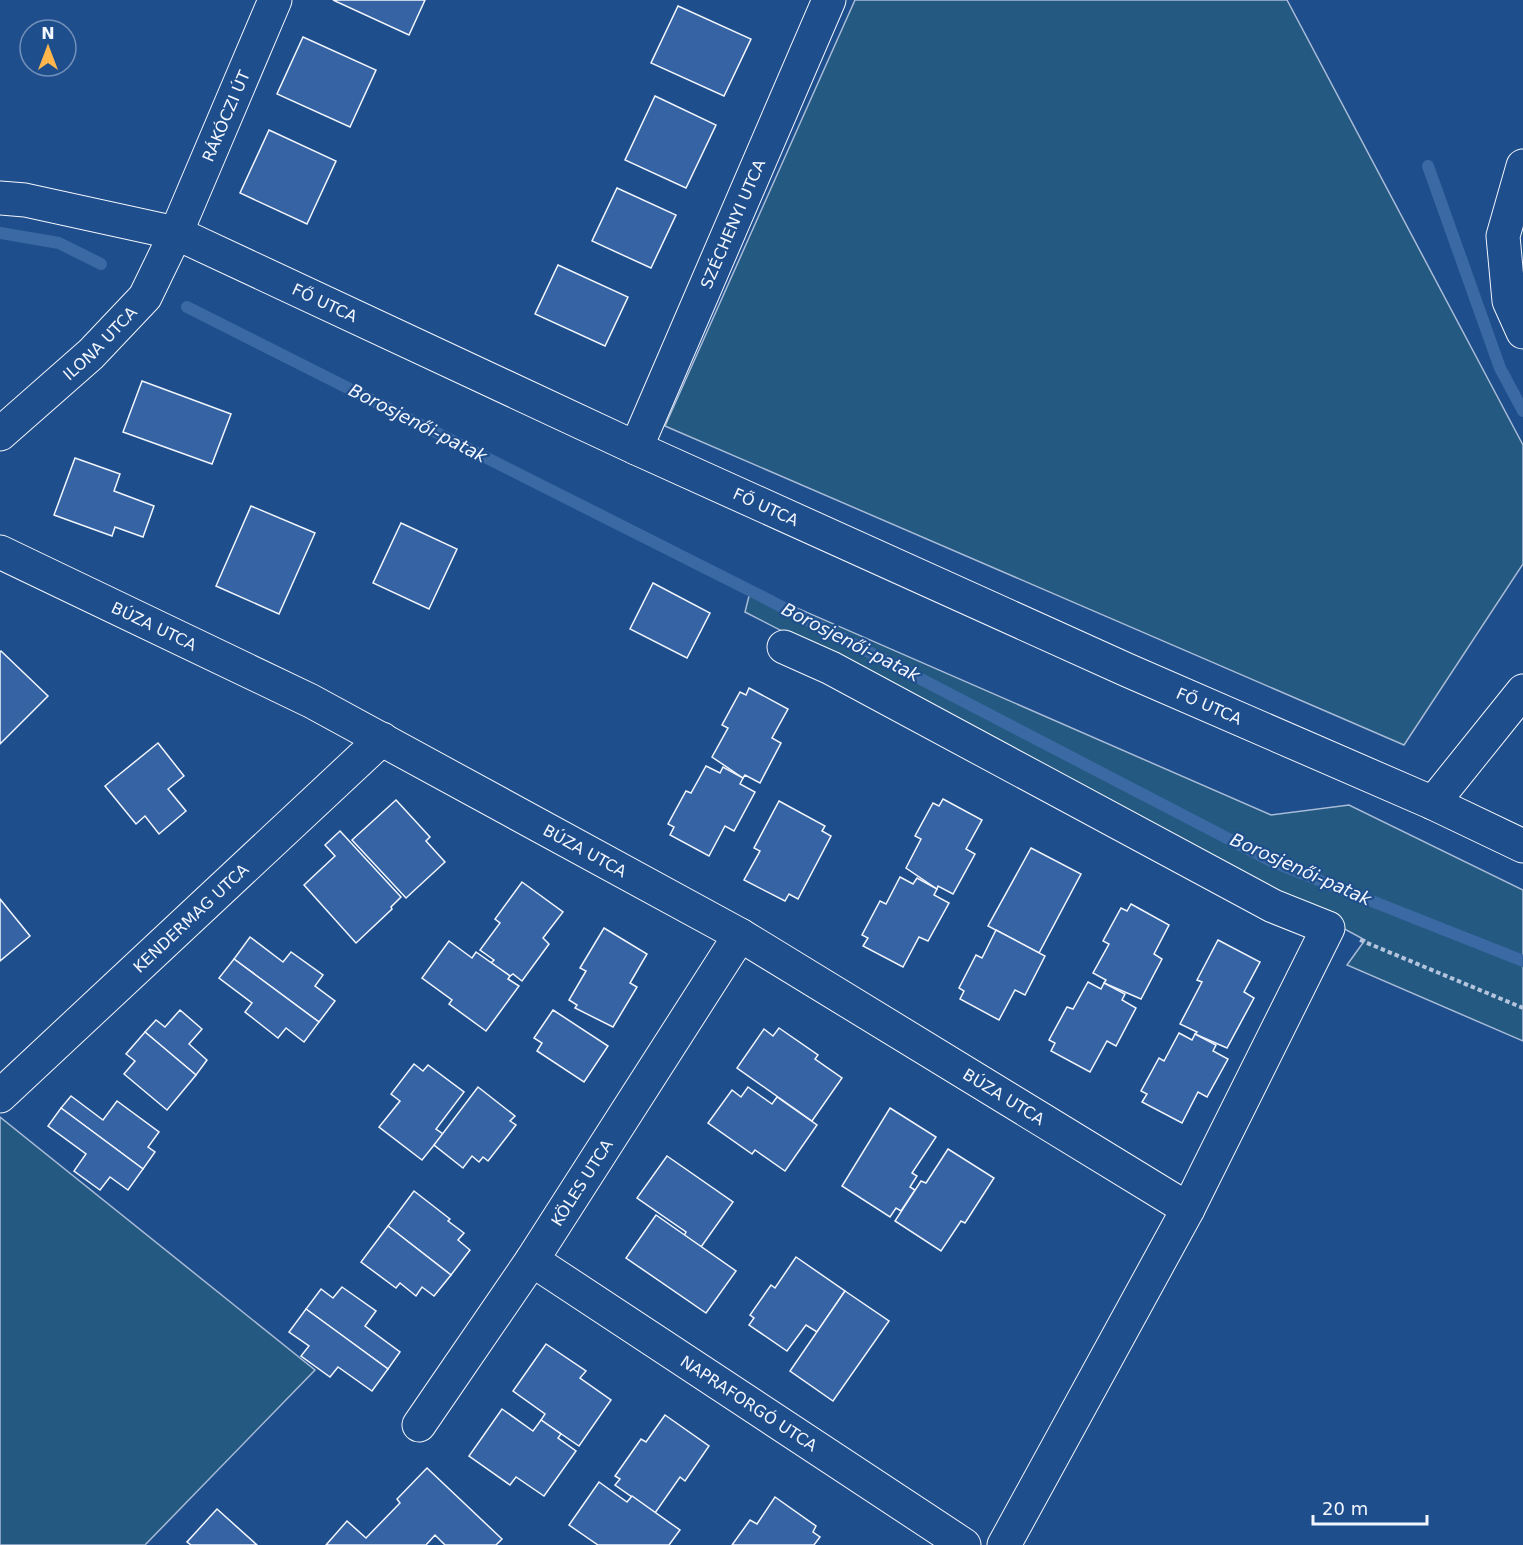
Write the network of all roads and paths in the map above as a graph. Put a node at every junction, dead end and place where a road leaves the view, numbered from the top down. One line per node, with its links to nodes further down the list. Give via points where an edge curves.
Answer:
1 (275, 0): 5 (street, RÁKÓCZI ÚT)
2 (829, 0): 8 (street, SZÉCHENYI UTCA)
3 (1523, 166): 6 (street, via 1503,236 1509,301)
4 (0, 198): 5 (street, FŐ UTCA)
5 (176, 233): 7 (street, ILONA UTCA, via 145,297 92,354); 8 (street, FŐ UTCA)
6 (1523, 332)
7 (0, 435)
8 (636, 448): 13 (street, FŐ UTCA)
9 (0, 552): 12 (street, BÚZA UTCA)
10 (784, 647): 15 (street, via 831,668 1273,906)
11 (1523, 691): 13 (street)
12 (382, 739): 16 (street, BÚZA UTCA); 18 (street, KENDERMAG UTCA)
13 (1433, 804): 14 (street, FŐ UTCA)
14 (1523, 846)
15 (1328, 928): 17 (path); 19 (street)
16 (740, 935): 19 (street, BÚZA UTCA); 20 (street, KÖLES UTCA)
17 (1523, 1008)
18 (0, 1096)
19 (1188, 1209): 23 (street)
20 (532, 1260): 21 (street, KÖLES UTCA); 22 (street, NAPRAFORGÓ UTCA)
21 (419, 1425)
22 (964, 1545)
23 (1004, 1545)

